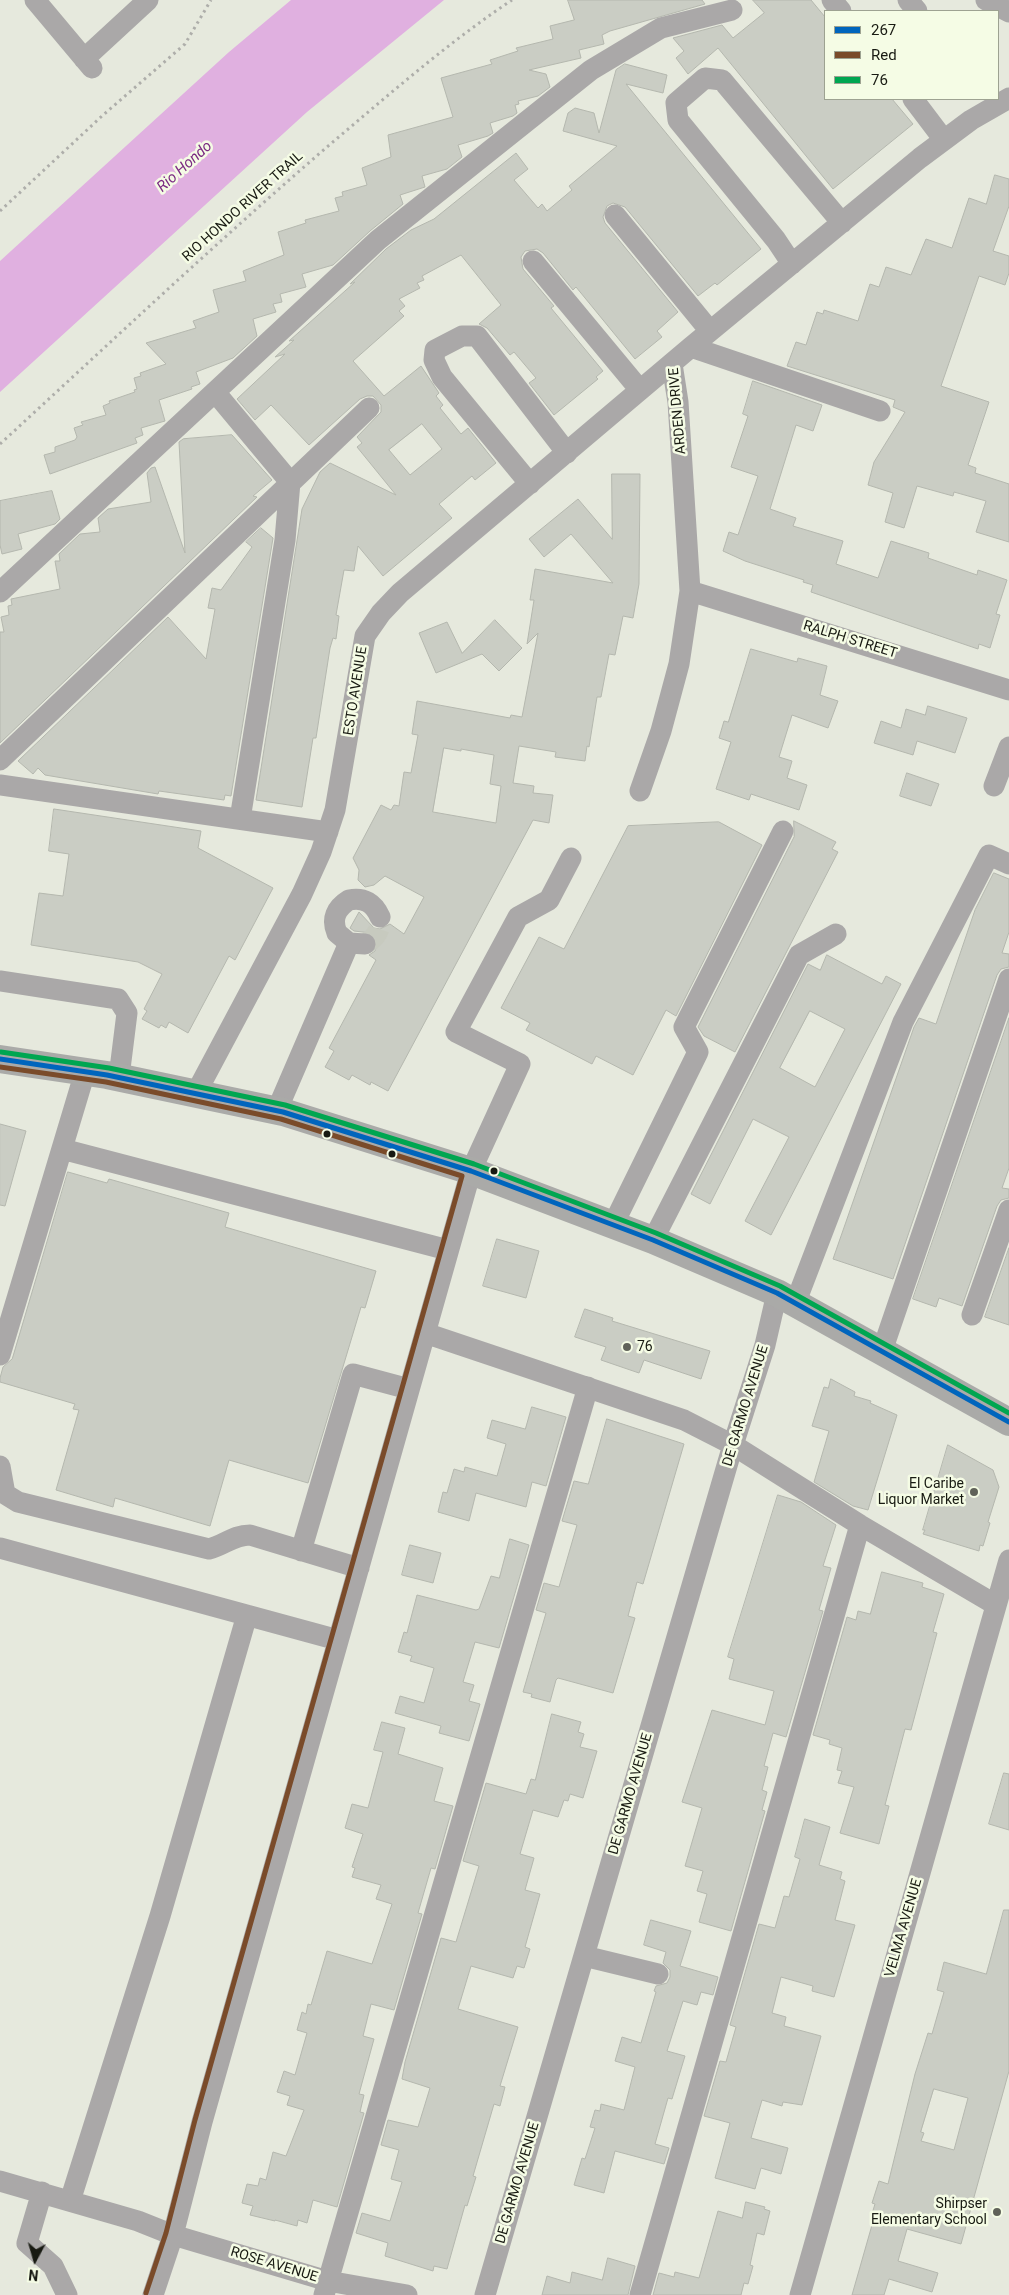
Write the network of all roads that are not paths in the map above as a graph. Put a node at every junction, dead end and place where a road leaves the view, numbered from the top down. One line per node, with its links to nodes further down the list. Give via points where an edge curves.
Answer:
1 (148, 0): 5 (street, via 88,63)
2 (832, 0): 7 (street)
3 (908, 0): 8 (street)
4 (986, 0): 9 (street)
5 (45, 4)
6 (732, 10): 21 (street, via 661,28 591,70 378,240)
7 (840, 10)
8 (916, 10)
9 (1009, 12)
10 (914, 100): 12 (street)
11 (995, 102): 12 (street, ARDEN DRIVE)
12 (944, 140): 14 (street, ARDEN DRIVE)
13 (615, 215): 17 (street)
14 (842, 223): 16 (street, ARDEN DRIVE); 16 (street, via 722,80 705,78 676,103 678,120)
15 (533, 261): 20 (street)
16 (792, 264): 17 (street, ARDEN DRIVE)
17 (710, 332): 18 (street, ARDEN DRIVE)
18 (691, 347): 19 (street, ARDEN DRIVE); 23 (street)
19 (672, 364): 20 (street, ESTO AVENUE); 27 (street, ARDEN DRIVE, via 678,402)
20 (640, 390): 24 (street, ESTO AVENUE)
21 (215, 392): 25 (street); 28 (street)
22 (369, 408): 25 (street)
23 (880, 411)
24 (567, 453): 26 (street, ESTO AVENUE); 26 (street, via 477,336 462,336 435,350 434,360 442,377)
25 (290, 482): 31 (street); 35 (street, via 285,540)
26 (530, 484): 37 (street, ESTO AVENUE, via 400,594 365,636 337,802)
27 (690, 591): 29 (street, RALPH STREET); 34 (street, ARDEN DRIVE, via 679,664)
28 (0, 592)
29 (1009, 690)
30 (1009, 747): 33 (street)
31 (0, 760)
32 (0, 785): 35 (street)
33 (994, 786)
34 (640, 791)
35 (240, 819): 37 (street)
36 (783, 831): 52 (street, via 684,1027 698,1052)
37 (328, 832): 47 (street, ESTO AVENUE, via 302,894)
38 (571, 858): 50 (street, via 549,900 518,917 456,1032 520,1064)
39 (1009, 864): 55 (street, DE GARMO AVENUE, via 989,855 903,1022)
40 (380, 917): 48 (street, via 365,900 349,900 342,904 334,918 334,926 342,939 357,944)
41 (836, 934): 53 (street, via 799,955)
42 (1009, 979): 58 (street)
43 (0, 982): 46 (street, via 118,999 127,1013)
44 (0, 1059): 45 (main road)
45 (85, 1072): 46 (main road); 49 (street)
46 (119, 1077): 47 (main road)
47 (196, 1093): 48 (main road)
48 (277, 1110): 50 (main road)
49 (62, 1149): 54 (street); 59 (street)
50 (471, 1171): 52 (main road); 54 (street)
51 (1009, 1210): 56 (street)
52 (613, 1225): 53 (main road)
53 (653, 1240): 55 (main road)
54 (448, 1250): 57 (street)
55 (786, 1299): 58 (main road); 63 (street, DE GARMO AVENUE, via 765,1345)
56 (972, 1315)
57 (425, 1333): 60 (street); 61 (street)
58 (882, 1351): 62 (main road)
59 (0, 1355)
60 (588, 1387): 63 (street, via 684,1420); 79 (street)
61 (409, 1389): 67 (street, via 353,1374); 69 (street)
62 (1009, 1422)
63 (733, 1445): 65 (street); 73 (street, DE GARMO AVENUE)
64 (0, 1466): 67 (street, via 5,1494 18,1502 209,1549 238,1535 250,1535)
65 (860, 1525): 70 (street); 84 (street)
66 (0, 1548): 71 (street)
67 (301, 1551): 69 (street)
68 (1009, 1560): 70 (street, VELMA AVENUE)
69 (359, 1568): 72 (street)
70 (996, 1605): 85 (street, VELMA AVENUE)
71 (247, 1615): 72 (street); 77 (street, via 160,1916)
72 (338, 1640): 78 (street)
73 (584, 1956): 74 (street); 83 (street, DE GARMO AVENUE)
74 (658, 1974)
75 (0, 2181): 76 (street, ROSE AVENUE)
76 (42, 2192): 77 (street, ROSE AVENUE); 80 (street, via 27,2243 53,2266)
77 (70, 2201): 78 (street, ROSE AVENUE)
78 (173, 2234): 79 (street, ROSE AVENUE); 81 (street)
79 (326, 2288): 82 (street, ROSE AVENUE)
80 (68, 2295)
81 (153, 2295)
82 (406, 2295)
83 (485, 2295)
84 (640, 2295)
85 (800, 2295)

